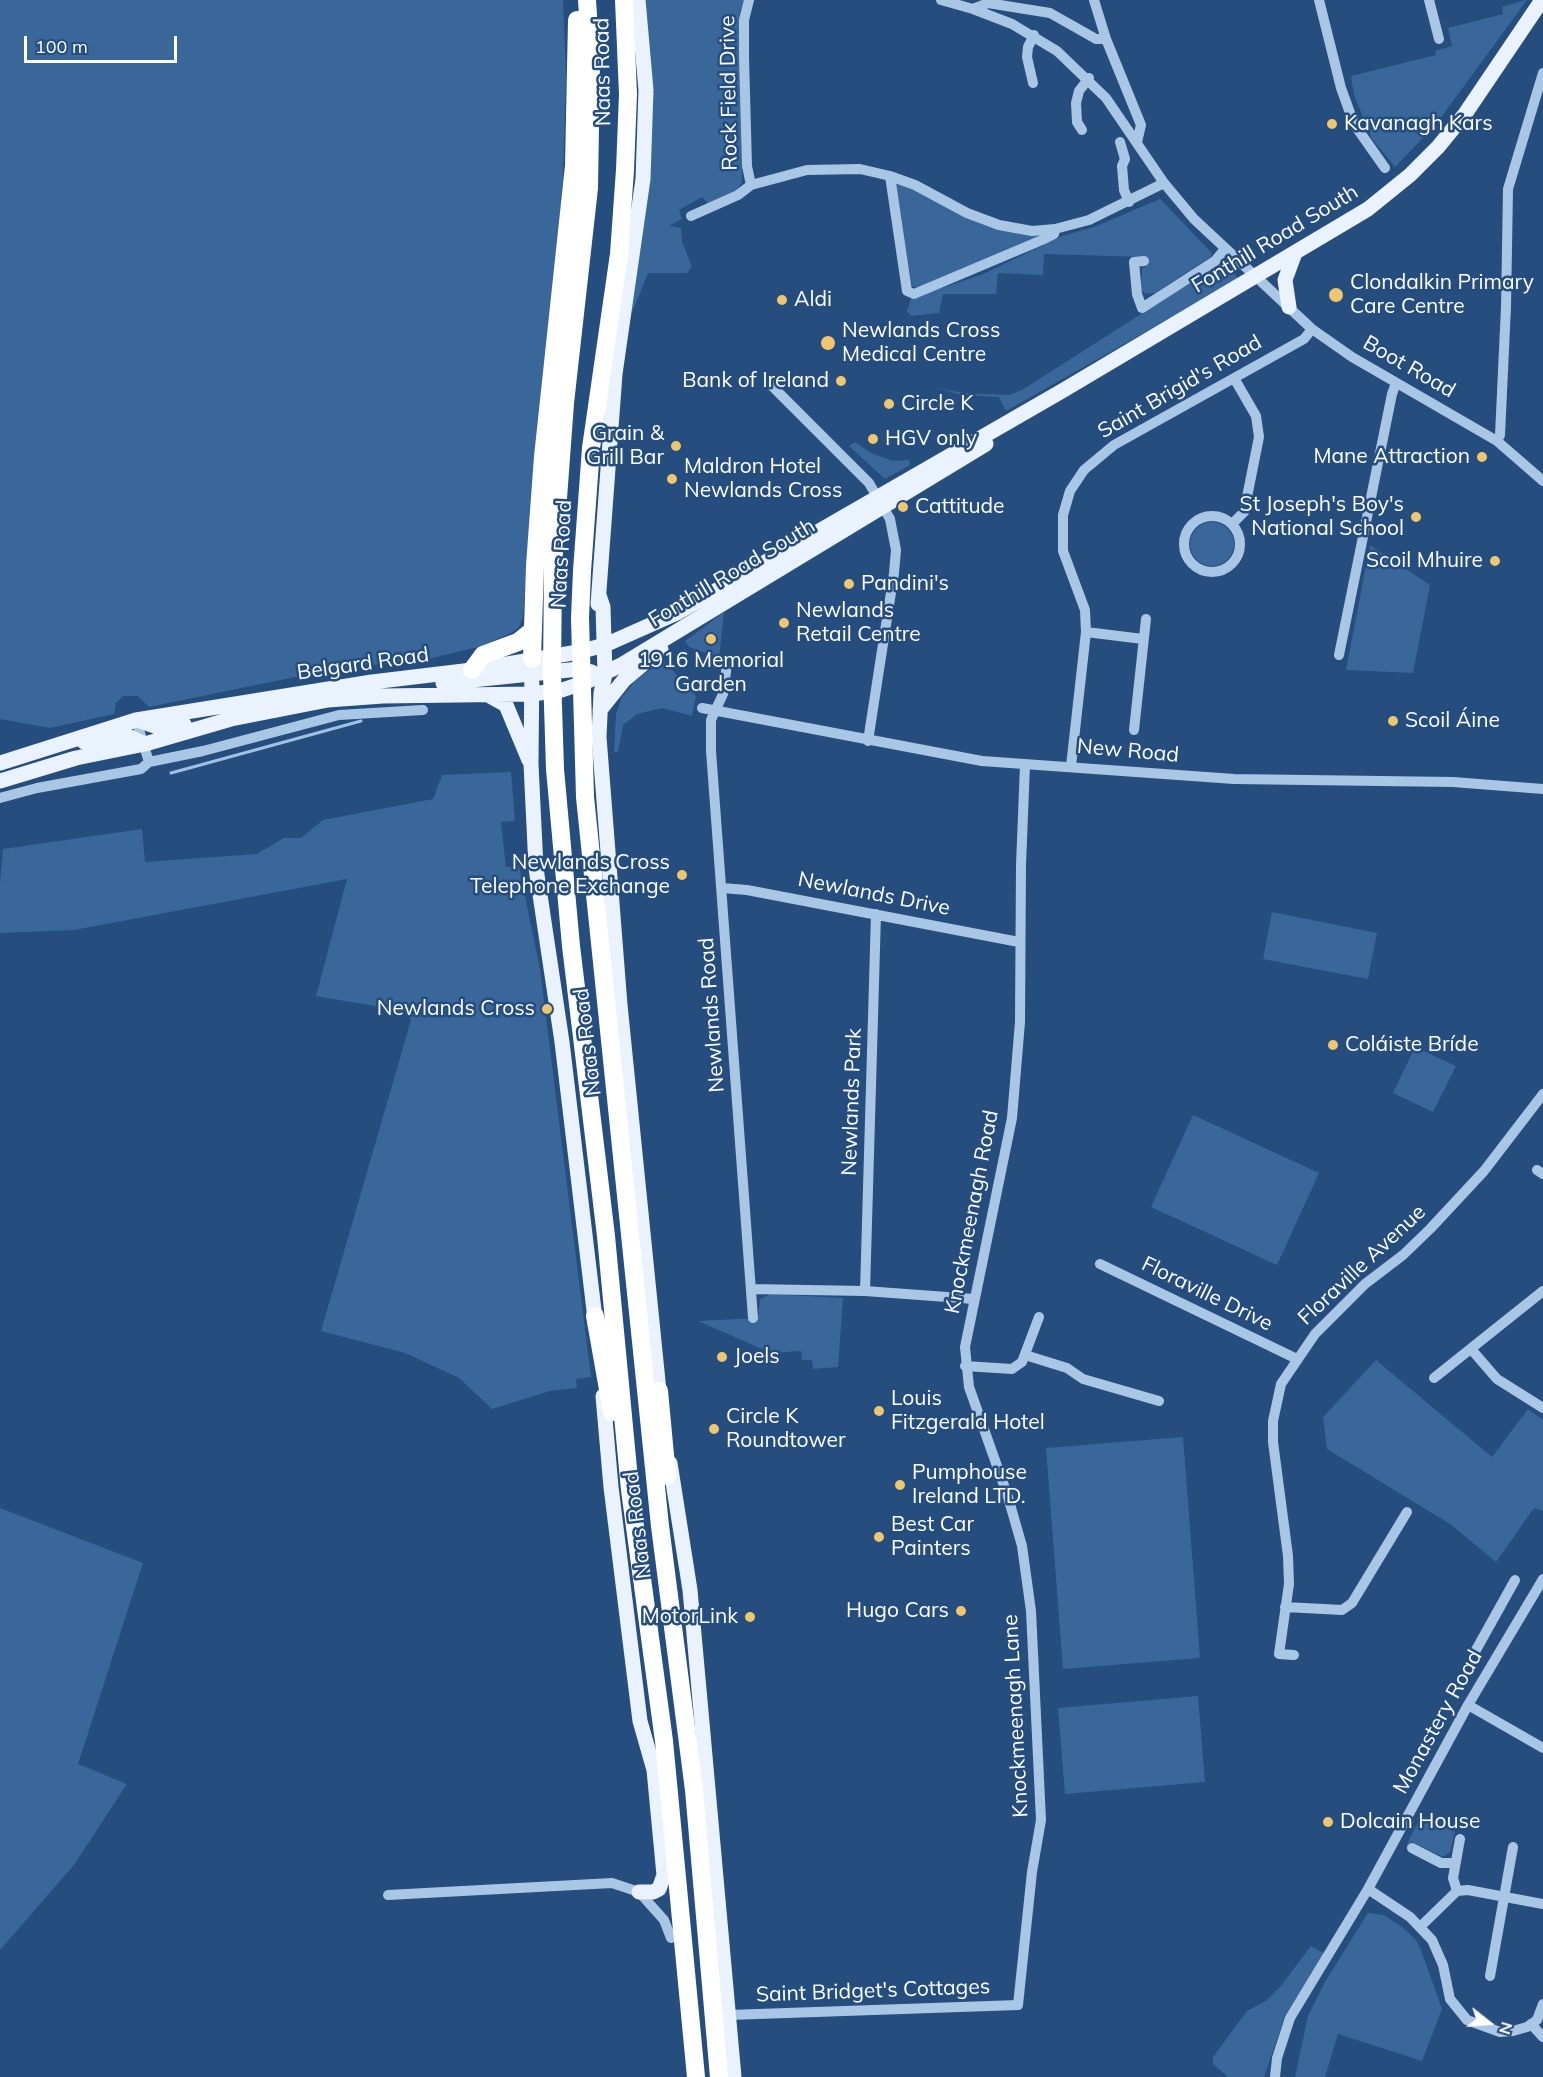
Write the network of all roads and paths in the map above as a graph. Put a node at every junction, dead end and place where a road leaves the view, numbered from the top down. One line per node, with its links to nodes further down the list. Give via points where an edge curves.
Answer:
1 (576, 0): 48 (highway, via 574,166 543,456)
2 (586, 0): 100 (highway, Naas Road, via 591,62 589,188 560,458 552,620 553,718 567,903 606,1236)
3 (624, 0): 108 (highway, Naas Road, via 626,170 619,254 591,448 580,618 582,715 596,927 627,1186 660,1526)
4 (631, 0): 34 (highway, via 638,116)
5 (639, 0): 34 (main road, via 646,132 638,225)
6 (749, 0): 26 (street, Rock Field Drive, via 744,39 747,166)
7 (940, 0): 12 (street, Boot Road)
8 (1094, 0): 14 (street)
9 (1319, 0): 23 (street, via 1354,124)
10 (1430, 0): 15 (street)
11 (1542, 0): 31 (main road, Fonthill Road South, via 1438,147 1368,209)
12 (973, 9): 13 (street, Boot Road); 14 (street, via 988,3 1050,13 1096,39)
13 (1035, 35): 17 (street, Boot Road); 18 (street, via 1027,57)
14 (1106, 39): 22 (street, via 1141,125)
15 (1438, 39)
16 (1543, 73): 19 (street)
17 (1089, 78): 20 (street, via 1078,91 1076,103 1077,122); 22 (street, Boot Road)
18 (1033, 83)
19 (1537, 106): 40 (street, via 1520,142 1508,189 1505,328)
20 (1082, 130)
21 (1120, 142): 27 (street, via 1125,159 1124,189)
22 (1137, 142): 25 (street, Boot Road)
23 (1385, 168)
24 (890, 176): 26 (street, via 860,169 807,170); 29 (street, via 999,225 1032,231); 29 (street, via 907,291 914,294 1042,240 1054,234)
25 (1164, 183): 27 (street); 30 (street, Boot Road)
26 (751, 185): 28 (street, via 738,195)
27 (1129, 202): 29 (street, via 1089,220)
28 (690, 216)
29 (1055, 229)
30 (1225, 249): 32 (street, via 1215,261 1142,308 1134,262); 33 (street, Boot Road)
31 (1295, 253): 33 (main road, Fonthill Road South); 35 (main road, via 1285,280)
32 (1144, 261)
33 (1254, 276): 35 (street, Boot Road); 42 (main road, Fonthill Road South)
34 (626, 284): 44 (main road, via 609,434)
35 (1289, 307): 36 (street, Boot Road)
36 (1312, 329): 37 (street, Saint Brigid's Road, via 1304,339); 39 (street, Boot Road)
37 (1234, 378): 43 (street, via 1256,416 1259,437 1244,512); 49 (street, Saint Brigid's Road, via 1114,445 1084,470 1070,491 1063,515 1064,551 1085,610)
38 (769, 383): 42 (street, via 869,483)
39 (1396, 383): 40 (street, Boot Road); 53 (street)
40 (1497, 441): 41 (street, Boot Road)
41 (1543, 481)
42 (882, 503): 47 (main road, Fonthill Road South); 50 (main road, Fonthill Road South); 68 (street, via 896,550)
43 (1232, 524): 43 (street, via 1240,540 1237,558 1231,565 1215,572 1190,562 1184,538 1193,523 1217,516)
44 (598, 595): 45 (main road); 52 (main road)
45 (604, 619): 50 (main road, via 617,630); 52 (main road)
46 (1146, 619): 51 (street)
47 (688, 624): 57 (main road, Fonthill Road South); 63 (main road, via 624,680)
48 (533, 630): 55 (highway); 56 (highway, via 518,642 483,655)
49 (1086, 632): 51 (street); 75 (street, Saint Brigid's Road)
50 (634, 633): 52 (main road, Fonthill Road South)
51 (1143, 639): 67 (street)
52 (600, 646): 55 (main road, Belgard Road); 57 (main road, Naas Road)
53 (1339, 655)
54 (728, 664): 64 (street, Newlands Road, via 723,694)
55 (532, 666): 56 (main road, Belgard Road); 57 (main road, via 579,669); 58 (main road, via 478,681); 60 (main road)
56 (472, 670): 58 (main road, Belgard Road)
57 (596, 677): 60 (main road, Belgard Road, via 562,690); 63 (main road, Naas Road, via 601,693)
58 (392, 681): 66 (main road, Belgard Road)
59 (483, 693): 60 (main road, Belgard Road); 65 (main road, Belgard Road, via 328,700); 73 (main road, via 506,705)
60 (532, 694): 73 (main road)
61 (702, 708): 64 (street, New Road)
62 (423, 710): 71 (street, via 339,715)
63 (600, 710): 96 (main road, Naas Road, via 620,1005)
64 (715, 711): 68 (street, New Road); 79 (street, Newlands Road, via 711,720 711,751)
65 (231, 719): 66 (main road, Belgard Road, via 216,717 160,728); 70 (main road, Belgard Road)
66 (136, 720): 69 (main road, Belgard Road); 70 (street)
67 (1134, 730)
68 (868, 741): 74 (street, New Road)
69 (57, 743): 70 (main road, Belgard Road, via 128,736); 72 (main road, Belgard Road)
70 (145, 744): 71 (street); 76 (main road, Belgard Road, via 76,758)
71 (149, 762): 78 (street, via 141,769)
72 (0, 763)
73 (531, 764): 88 (main road, via 536,868)
74 (1025, 765): 75 (street, New Road); 81 (street, Knockmeenagh Road)
75 (1071, 766): 77 (street, New Road, via 1234,779 1453,782)
76 (0, 781)
77 (1543, 789)
78 (0, 798)
79 (722, 888): 80 (street, Newlands Drive); 84 (street, Newlands Road)
80 (876, 914): 81 (street, Newlands Drive); 85 (street, Newlands Park)
81 (1019, 942): 87 (street, Knockmeenagh Road, via 1020,1022 1012,1118)
82 (1543, 1094): 93 (street, Floraville Avenue, via 1484,1171 1430,1229 1349,1299)
83 (1100, 1264): 93 (street, Floraville Drive)
84 (751, 1289): 85 (street); 90 (street, Newlands Road)
85 (865, 1291): 87 (street)
86 (1543, 1291): 91 (street)
87 (974, 1299): 94 (street, Knockmeenagh Road)
88 (595, 1316): 100 (highway); 118 (main road, via 614,1510 640,1720 654,1770 664,1875 659,1889)
89 (1039, 1317): 92 (street)
90 (753, 1318)
91 (1471, 1349): 95 (street); 98 (street, via 1497,1378)
92 (1025, 1355): 94 (street, via 1012,1369); 97 (street, via 1067,1368 1083,1379)
93 (1297, 1359): 105 (street, Floraville Avenue, via 1281,1384 1273,1421 1288,1556)
94 (965, 1366): 99 (street, Knockmeenagh Road)
95 (1434, 1378)
96 (659, 1391): 108 (highway); 129 (main road, Naas Road, via 690,1590)
97 (1159, 1401)
98 (1543, 1408)
99 (1001, 1481): 128 (street, Knockmeenagh Lane, via 1022,1546 1031,1611 1041,1820)
100 (630, 1490): 125 (highway, Naas Road, via 664,1741)
101 (1407, 1512): 105 (street, via 1352,1603 1334,1611)
102 (1543, 1578): 106 (street, Monastery Road)
103 (1515, 1580): 104 (street)
104 (1501, 1605): 106 (street); 107 (street)
105 (1286, 1607): 109 (street, Floraville Avenue, via 1279,1654)
106 (1520, 1617): 110 (street, Monastery Road)
107 (1476, 1650)
108 (678, 1656): 124 (highway, Naas Road)
109 (1294, 1656)
110 (1468, 1705): 111 (street); 116 (street, Monastery Road)
111 (1543, 1748)
112 (1460, 1839): 115 (street)
113 (1513, 1847): 120 (street)
114 (1412, 1848): 115 (street, via 1441,1863)
115 (1455, 1863): 117 (street, via 1453,1878)
116 (1368, 1889): 122 (street); 136 (street, Monastery Road, via 1290,2018)
117 (1457, 1890): 120 (street); 122 (street)
118 (639, 1892): 119 (street, via 612,1883); 123 (street, via 664,1920)
119 (388, 1895)
120 (1504, 1897): 121 (street); 126 (street)
121 (1543, 1904)
122 (1420, 1927): 130 (street, via 1438,1952 1450,1999 1467,2020 1500,2032)
123 (671, 1938): 125 (highway)
124 (708, 1958): 133 (highway, Naas Road); 134 (highway)
125 (687, 1975): 132 (highway, Naas Road)
126 (1490, 1976)
127 (1543, 2004): 130 (street, via 1537,2020)
128 (1018, 2005): 129 (street, Saint Bridget's Cottages)
129 (729, 2015): 135 (main road, Naas Road)
130 (1531, 2024): 131 (street)
131 (1543, 2037)
132 (696, 2077)
133 (719, 2077)
134 (728, 2077)
135 (734, 2077)
136 (1275, 2077)

